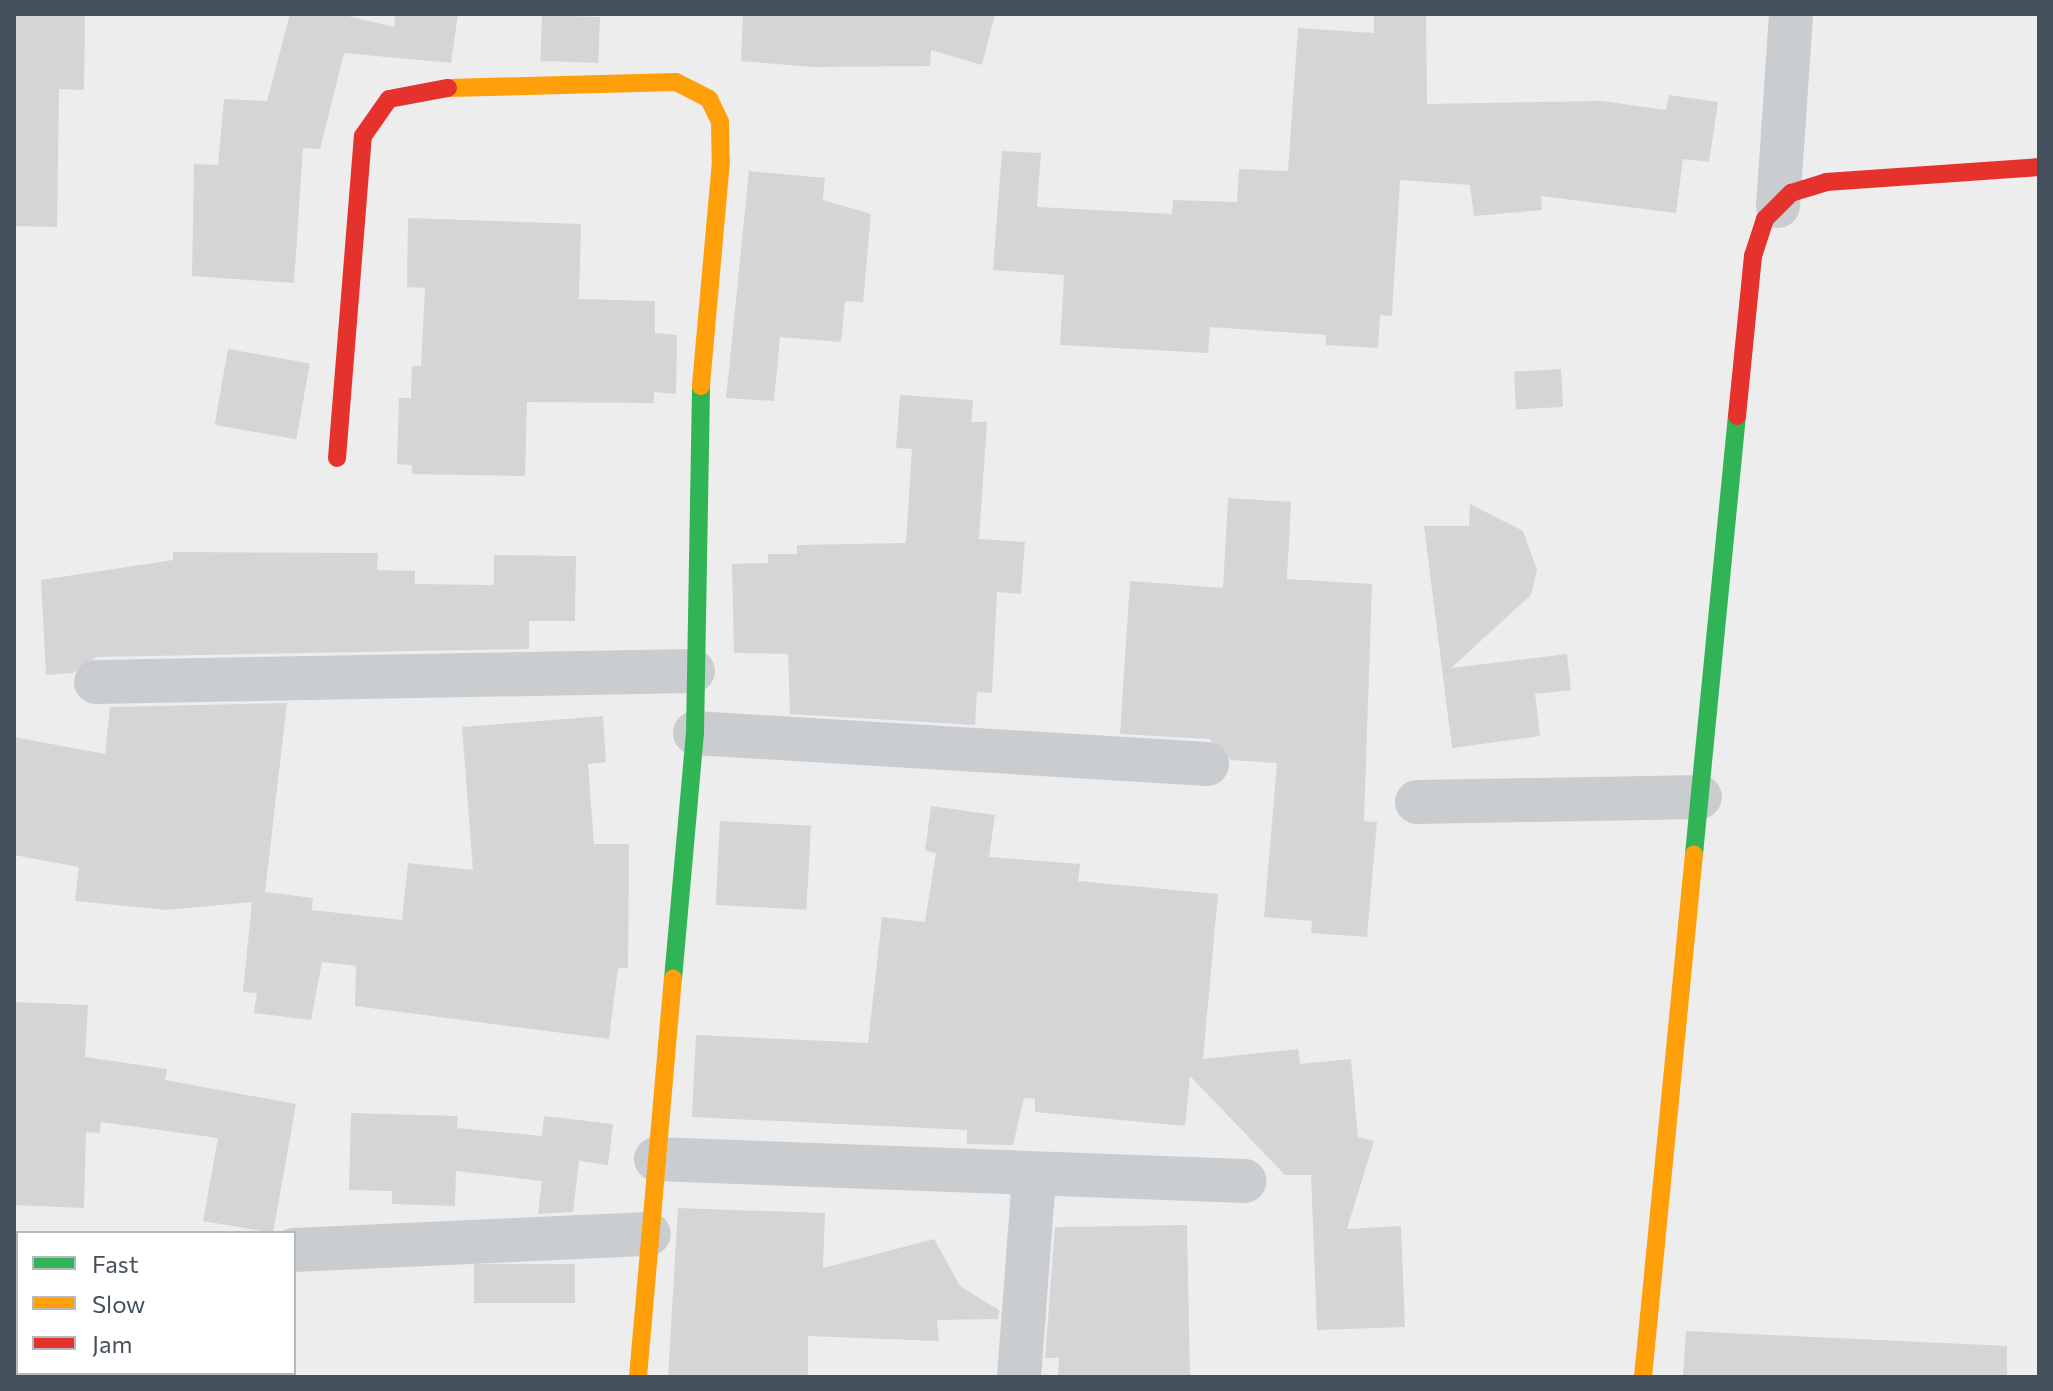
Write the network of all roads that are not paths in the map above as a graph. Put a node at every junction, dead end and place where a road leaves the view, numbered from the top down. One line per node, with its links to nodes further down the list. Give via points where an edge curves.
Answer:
1 (1791, 14): 3 (street)
2 (2039, 167): 3 (street, via 1826,182 1791,193)
3 (1778, 206): 9 (street, via 1765,219 1753,256)
4 (337, 458): 5 (street, via 363,136 389,99 424,89 694,86 720,122 721,161 702,324)
5 (693, 671): 6 (street); 7 (street)
6 (96, 682)
7 (695, 733): 8 (street); 11 (street)
8 (1207, 764)
9 (1700, 797): 10 (street); 18 (street)
10 (1417, 802)
11 (656, 1159): 12 (street); 14 (street)
12 (1034, 1176): 13 (street); 17 (street)
13 (1245, 1181)
14 (649, 1234): 15 (street); 16 (street)
15 (296, 1250)
16 (638, 1377)
17 (1019, 1377)
18 (1643, 1377)

